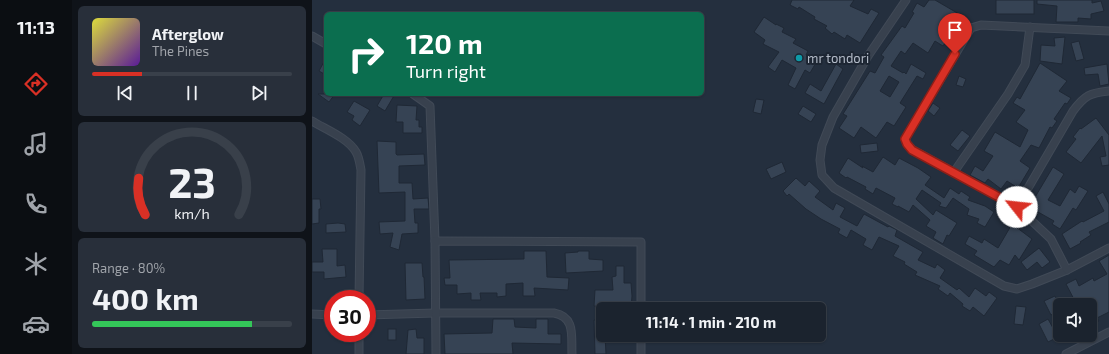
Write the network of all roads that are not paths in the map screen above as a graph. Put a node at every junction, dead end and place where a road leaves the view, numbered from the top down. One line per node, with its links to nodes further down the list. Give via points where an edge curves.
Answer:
1 (906, 0): 13 (street, via 868,56 833,117 822,145 822,175 834,188 1004,286 1017,289)
2 (1030, 27): 3 (street); 9 (street, via 1025,65); 9 (street, via 981,25 971,28 905,139 912,150)
3 (1109, 31)
4 (312, 36): 5 (street)
5 (324, 43)
6 (1109, 91): 10 (street, via 1094,92 1081,100)
7 (416, 96): 11 (street, via 430,106)
8 (312, 121): 14 (street, via 346,140 359,160)
9 (954, 172): 10 (street)
10 (1017, 207): 13 (street, via 1051,239)
11 (435, 241): 15 (street, via 641,242); 16 (street)
12 (1109, 248): 13 (street)
13 (1067, 270)
14 (359, 290)
15 (641, 302)
16 (435, 313): 19 (street); 24 (street); 25 (street, via 561,314 570,323)
17 (312, 314): 18 (street)
18 (324, 315)
19 (376, 315)
20 (1109, 332): 27 (street)
21 (359, 342): 23 (street)
22 (641, 342): 26 (street)
23 (359, 354)
24 (436, 354)
25 (572, 354)
26 (642, 354)
27 (1066, 354)

